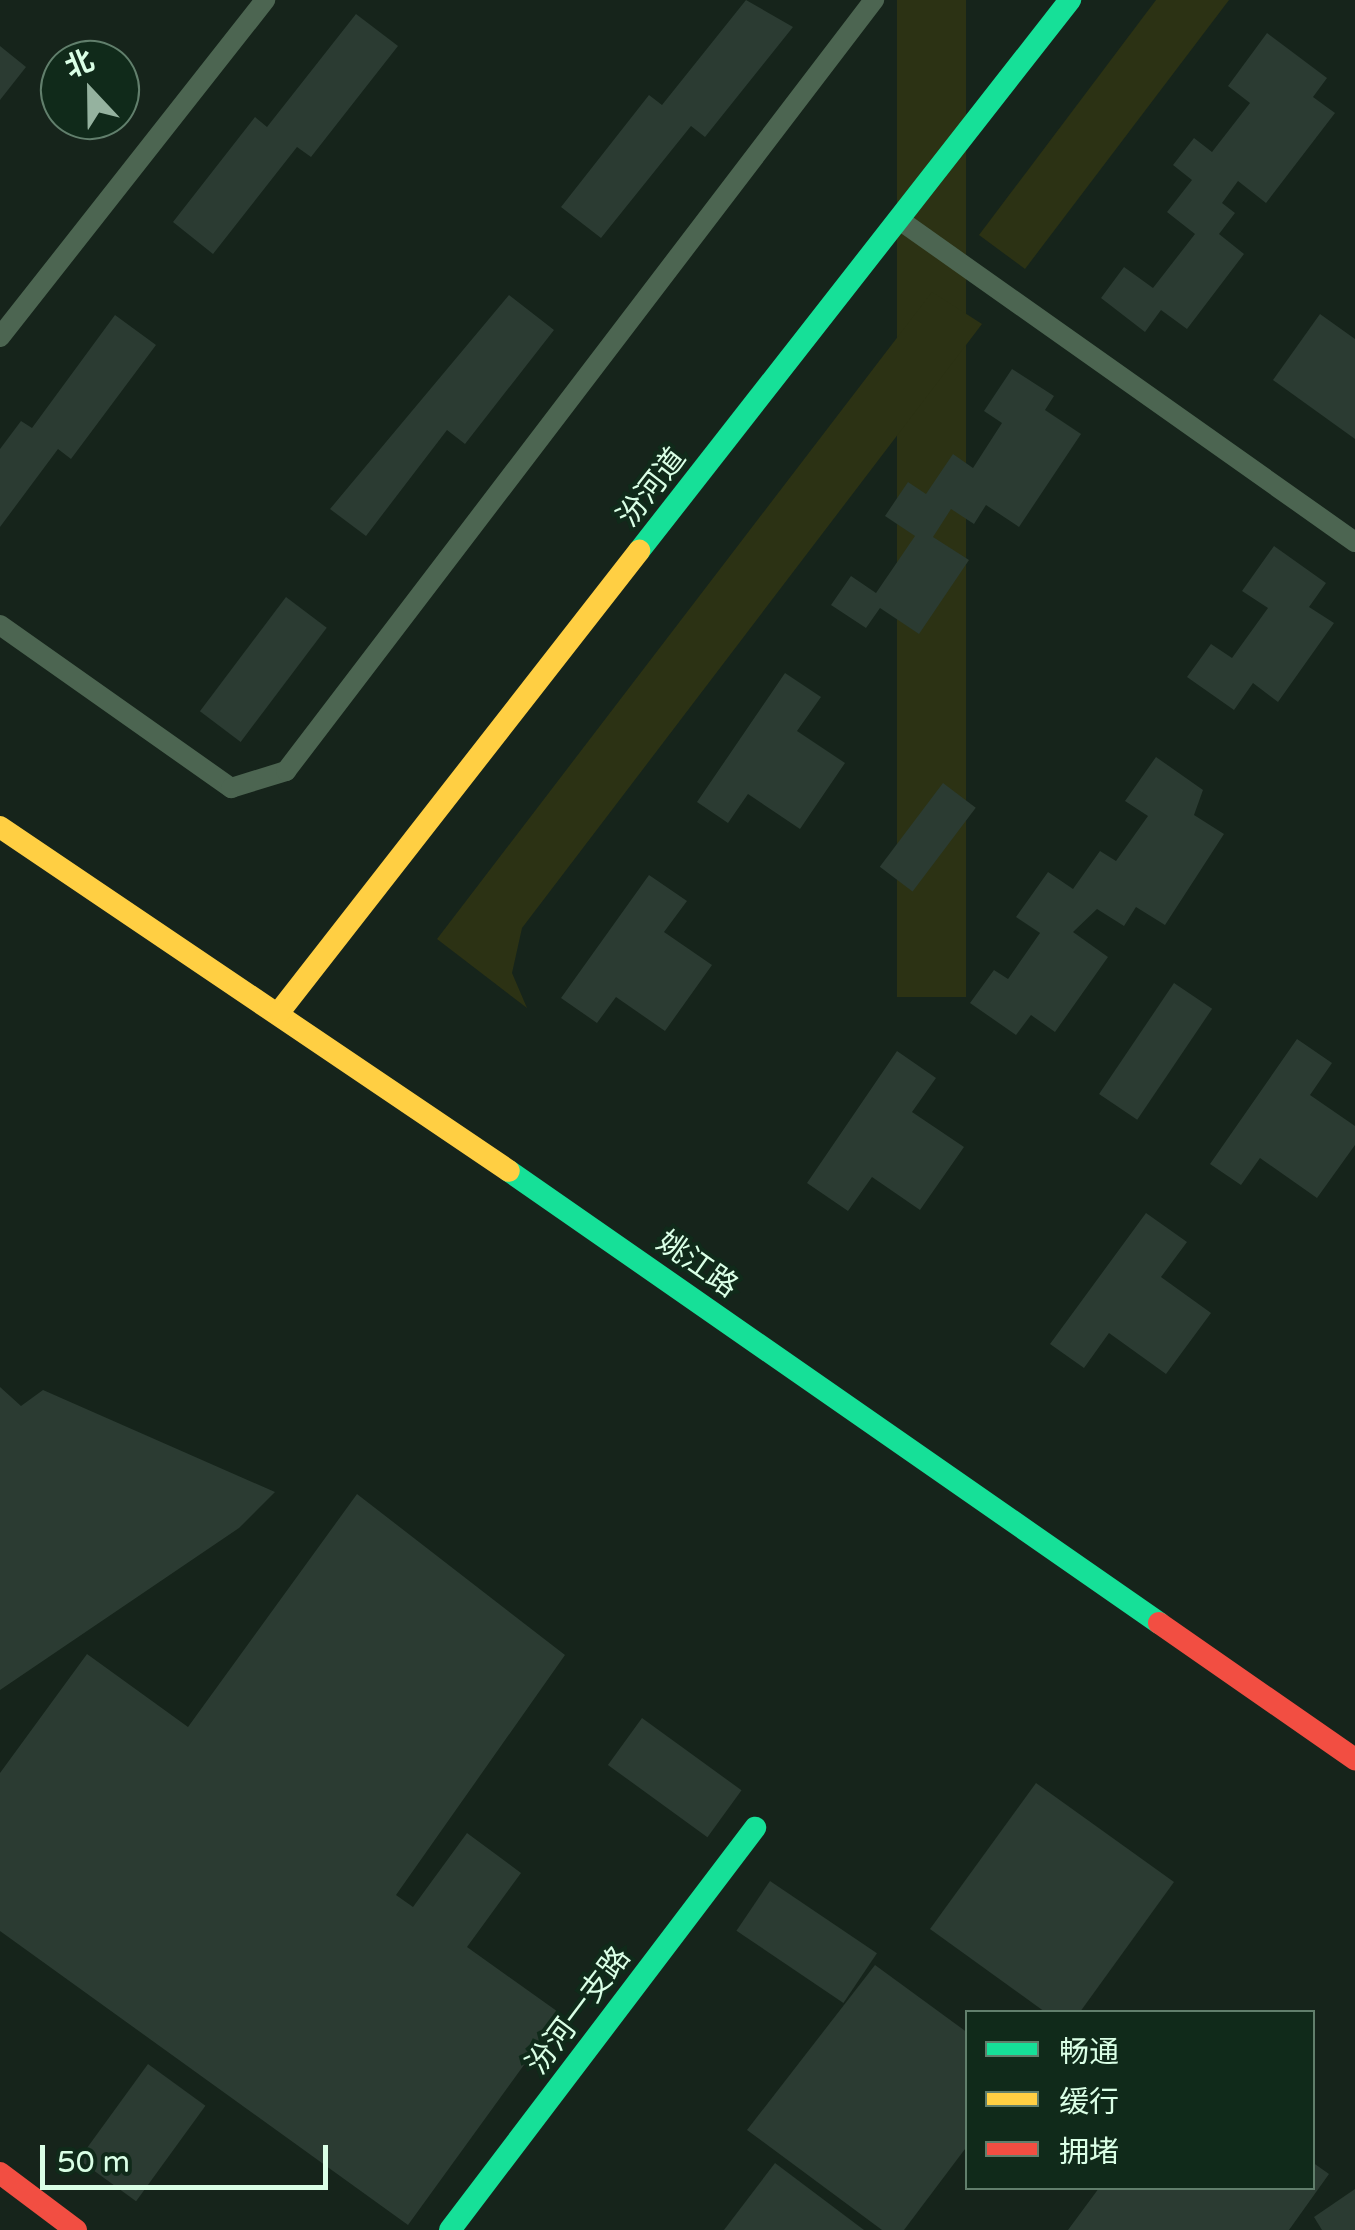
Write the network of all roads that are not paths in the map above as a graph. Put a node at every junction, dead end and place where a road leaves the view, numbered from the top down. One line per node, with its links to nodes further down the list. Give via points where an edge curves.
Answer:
1 (265, 0): 5 (lane)
2 (874, 0): 7 (lane, via 286,771 232,788)
3 (1070, 0): 4 (street, 汾河道)
4 (900, 220): 6 (lane); 9 (street, 汾河道)
5 (0, 336)
6 (1355, 542)
7 (0, 625)
8 (0, 828): 9 (street, 姚江路)
9 (280, 1011): 10 (street, 姚江路)
10 (1355, 1759)
11 (755, 1828): 14 (street, 汾河一支路)
12 (0, 2172): 13 (street)
13 (76, 2230)
14 (450, 2230)

